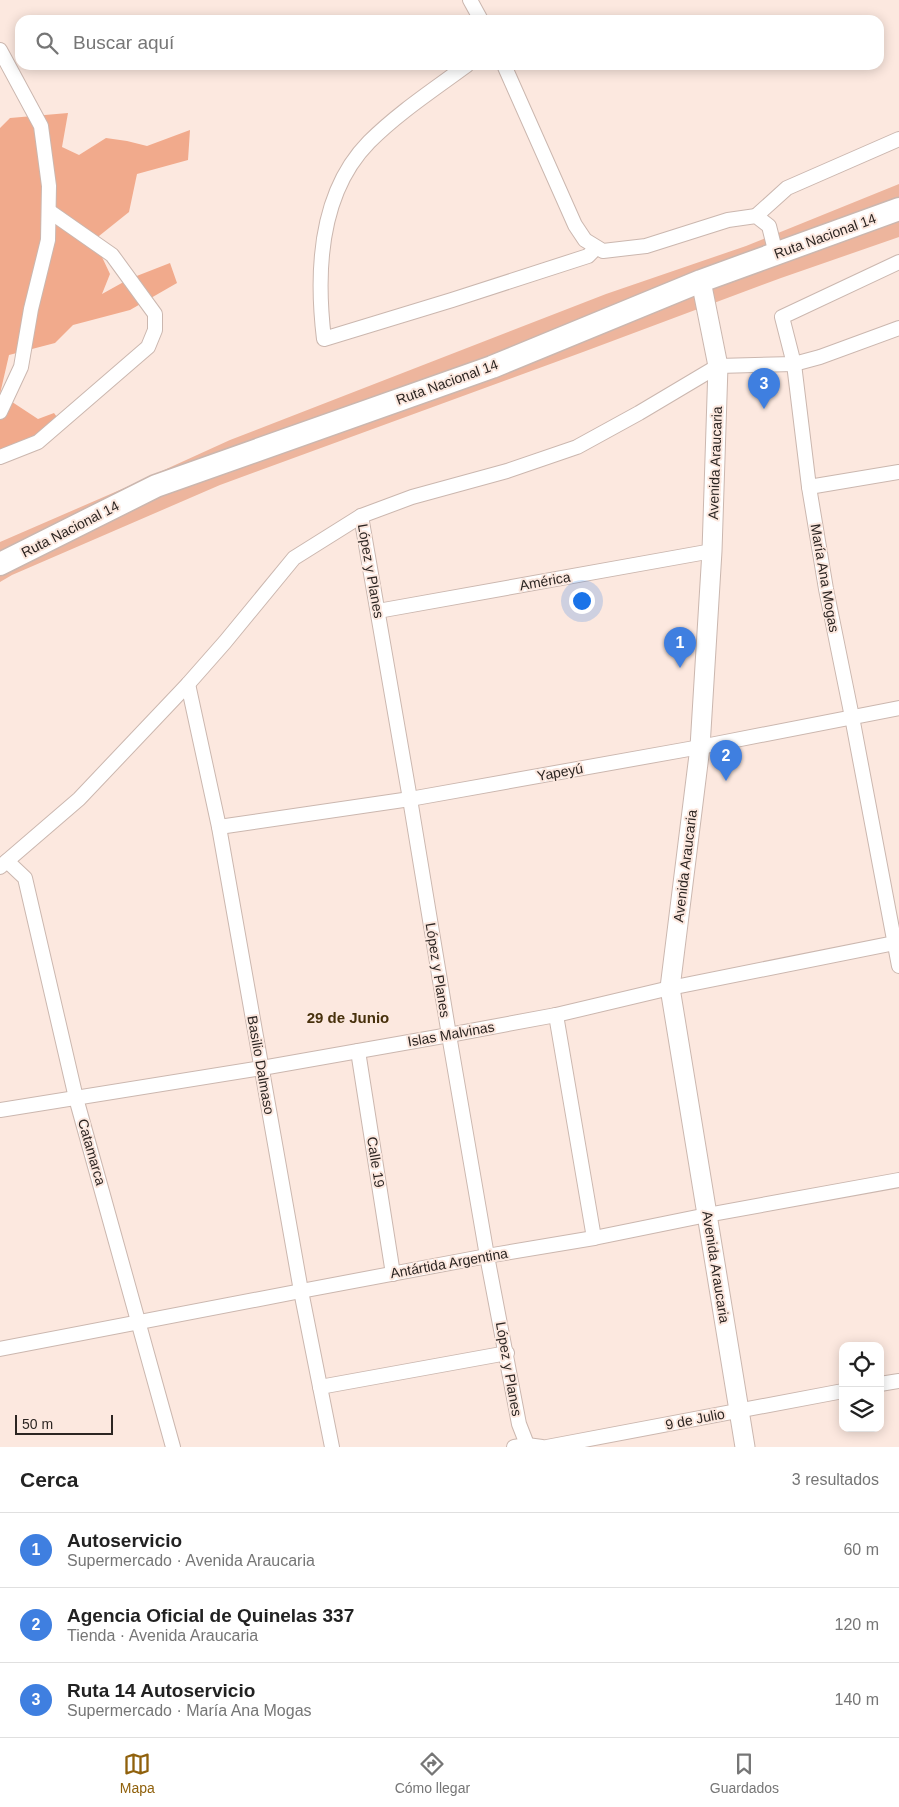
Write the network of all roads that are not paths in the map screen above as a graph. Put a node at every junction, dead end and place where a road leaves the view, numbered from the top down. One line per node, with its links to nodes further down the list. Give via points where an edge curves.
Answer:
1 (470, 0): 2 (street)
2 (478, 15)
3 (0, 50): 8 (street, via 41,126 49,186)
4 (460, 70): 10 (street, via 402,112 368,144 344,176 332,201 322,252 324,339 588,256)
5 (506, 70): 10 (street, via 575,225 585,240)
6 (899, 139): 9 (street, via 787,188)
7 (899, 209): 11 (highway, Ruta Nacional 14)
8 (48, 211): 17 (street, via 48,240 21,367); 18 (street, via 112,255 155,314 155,330 148,347 38,442)
9 (756, 216): 10 (street, via 728,220 646,246 603,251); 11 (street, via 769,226)
10 (596, 248)
11 (776, 254): 13 (highway, Ruta Nacional 14)
12 (899, 262): 15 (street, María Ana Mogas, via 782,317)
13 (701, 282): 16 (main road, Avenida Araucaria); 23 (highway, Ruta Nacional 14, via 492,367 156,486)
14 (899, 328): 15 (street)
15 (794, 364): 16 (street); 20 (street, María Ana Mogas)
16 (718, 366): 21 (street, via 640,414 577,447 507,471 412,497); 22 (main road, Avenida Araucaria)
17 (0, 412)
18 (0, 456)
19 (899, 472): 20 (street)
20 (809, 486): 27 (street, María Ana Mogas)
21 (361, 516): 24 (street, López y Planes); 25 (street, via 294,558)
22 (712, 551): 24 (street, América); 28 (main road, Avenida Araucaria)
23 (0, 564)
24 (378, 611): 29 (street, López y Planes)
25 (188, 684): 30 (street, Basilio Dalmaso); 31 (street, via 79,799)
26 (899, 708): 27 (street, Yapeyú)
27 (852, 716): 28 (street, Yapeyú); 34 (street, María Ana Mogas)
28 (700, 747): 29 (street, Yapeyú); 36 (main road, Avenida Araucaria)
29 (410, 799): 30 (street, Yapeyú); 38 (street, López y Planes)
30 (220, 827): 40 (street, Basilio Dalmaso)
31 (30, 842): 32 (street); 33 (street, Catamarca, via 24,858)
32 (4, 864): 33 (street)
33 (25, 878): 41 (street, Catamarca)
34 (897, 943): 35 (street, María Ana Mogas); 36 (street, Islas Malvinas)
35 (899, 966)
36 (670, 988): 37 (street, Islas Malvinas); 44 (main road, Avenida Araucaria)
37 (556, 1014): 38 (street, Islas Malvinas); 45 (street)
38 (449, 1035): 39 (street, Islas Malvinas); 46 (street, López y Planes)
39 (358, 1051): 40 (street, Islas Malvinas); 47 (street, Calle 19)
40 (262, 1068): 41 (street, Islas Malvinas); 48 (street, Basilio Dalmaso)
41 (76, 1098): 42 (street, Islas Malvinas); 49 (street, Catamarca)
42 (0, 1110)
43 (899, 1180): 44 (street, Antártida Argentina)
44 (707, 1215): 45 (street, Antártida Argentina); 56 (main road, Avenida Araucaria)
45 (594, 1238): 46 (street, Antártida Argentina)
46 (487, 1256): 47 (street, Antártida Argentina); 51 (street, López y Planes)
47 (393, 1274): 48 (street, Antártida Argentina)
48 (301, 1291): 49 (street, Antártida Argentina); 54 (street, Basilio Dalmaso)
49 (140, 1322): 50 (street, Antártida Argentina); 57 (street, Catamarca)
50 (0, 1349)
51 (507, 1353): 54 (street); 59 (street, López y Planes)
52 (899, 1381): 53 (street)
53 (884, 1383)
54 (320, 1387): 58 (street, Basilio Dalmaso)
55 (839, 1392): 56 (street, 9 de Julio)
56 (739, 1410): 61 (street, 9 de Julio); 62 (main road, Avenida Araucaria)
57 (173, 1447)
58 (332, 1447)
59 (520, 1447): 60 (street)
60 (542, 1447)
61 (547, 1447)
62 (745, 1447)

